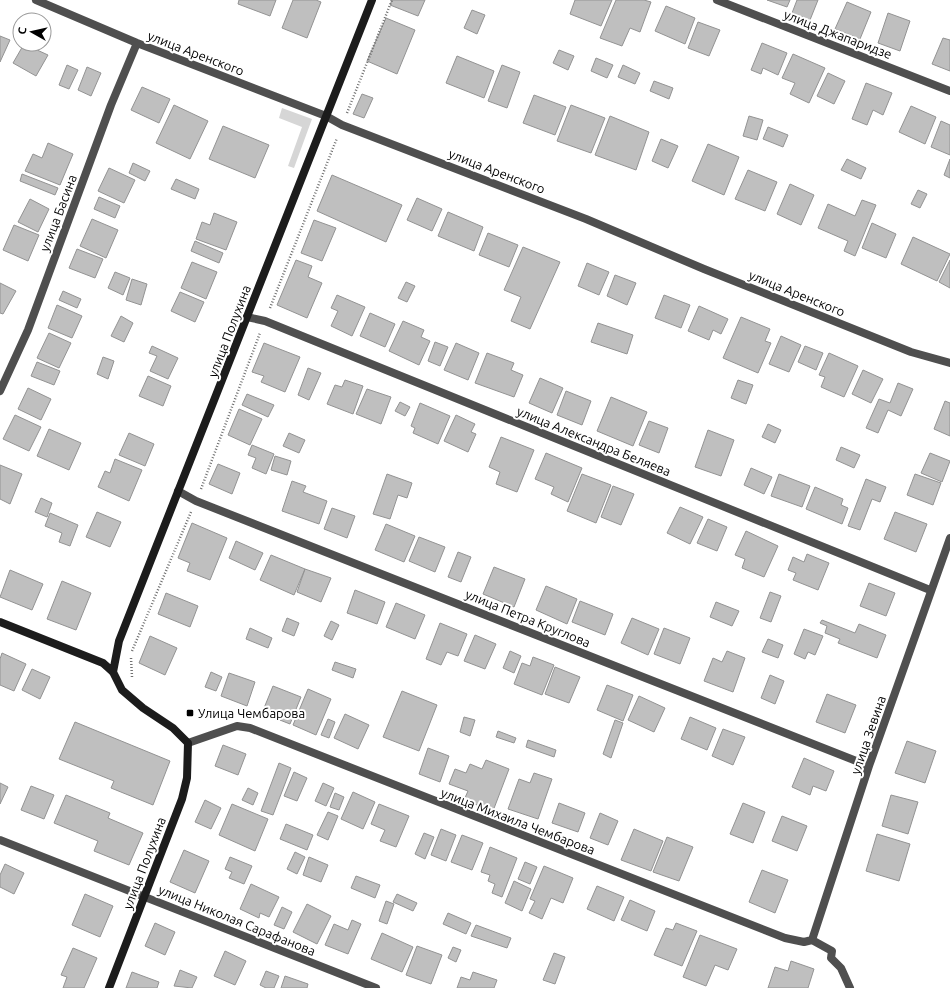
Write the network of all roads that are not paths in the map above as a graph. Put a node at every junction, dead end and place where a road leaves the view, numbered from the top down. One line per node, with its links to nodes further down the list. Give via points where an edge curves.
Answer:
1 (36, 0): 4 (street, улица Аренского)
2 (372, 0): 6 (main road, улица Полухина)
3 (717, 0): 5 (street, улица Джапаридзе)
4 (137, 43): 6 (street, улица Аренского); 9 (street, улица Басина, via 111,105 28,330)
5 (950, 91)
6 (326, 116): 7 (main road, улица Полухина); 8 (street, улица Аренского, via 342,125 586,219 911,352)
7 (247, 317): 10 (main road, улица Полухина); 12 (street, улица Александра Беляева, via 265,321)
8 (950, 363)
9 (0, 390)
10 (178, 492): 14 (main road, улица Полухина, via 119,641); 16 (street, улица Петра Круглова)
11 (950, 538): 12 (street, улица Зевина)
12 (930, 590): 16 (street, улица Зевина)
13 (0, 622): 14 (main road, via 103,663)
14 (113, 672): 15 (main road, via 122,690 173,728)
15 (188, 743): 18 (main road, улица Полухина, via 187,778 182,799); 19 (street, улица Михаила Чембарова, via 237,726 250,728 785,938 804,942)
16 (869, 766): 19 (street, улица Зевина)
17 (0, 840): 18 (street, улица Николая Сарафанова)
18 (144, 896): 20 (main road, улица Полухина); 21 (street, улица Николая Сарафанова)
19 (812, 940): 22 (street, улица Михаила Чембарова, via 832,951 831,958 841,968)
20 (109, 988)
21 (376, 988)
22 (850, 988)

